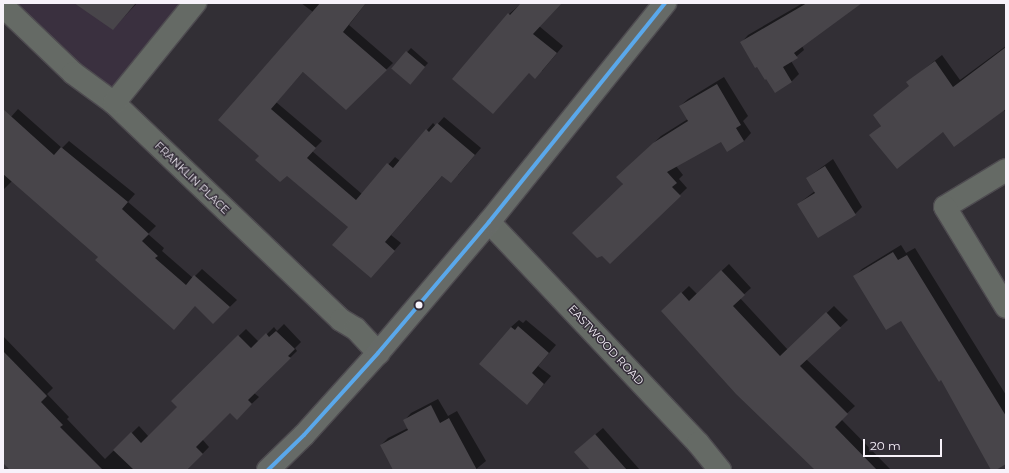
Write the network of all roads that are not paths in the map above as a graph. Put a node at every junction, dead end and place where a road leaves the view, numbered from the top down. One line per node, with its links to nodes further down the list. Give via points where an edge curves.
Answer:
1 (195, 3): 4 (street)
2 (664, 3): 6 (main road)
3 (6, 16): 4 (street, FRANKLIN PLACE, via 73,73)
4 (114, 103): 8 (street, FRANKLIN PLACE, via 341,320 356,329)
5 (1006, 170): 7 (street, via 945,206)
6 (489, 222): 8 (main road); 10 (street, EASTWOOD ROAD, via 692,437)
7 (1006, 307)
8 (378, 353): 9 (main road, via 304,435)
9 (268, 470)
10 (720, 470)

